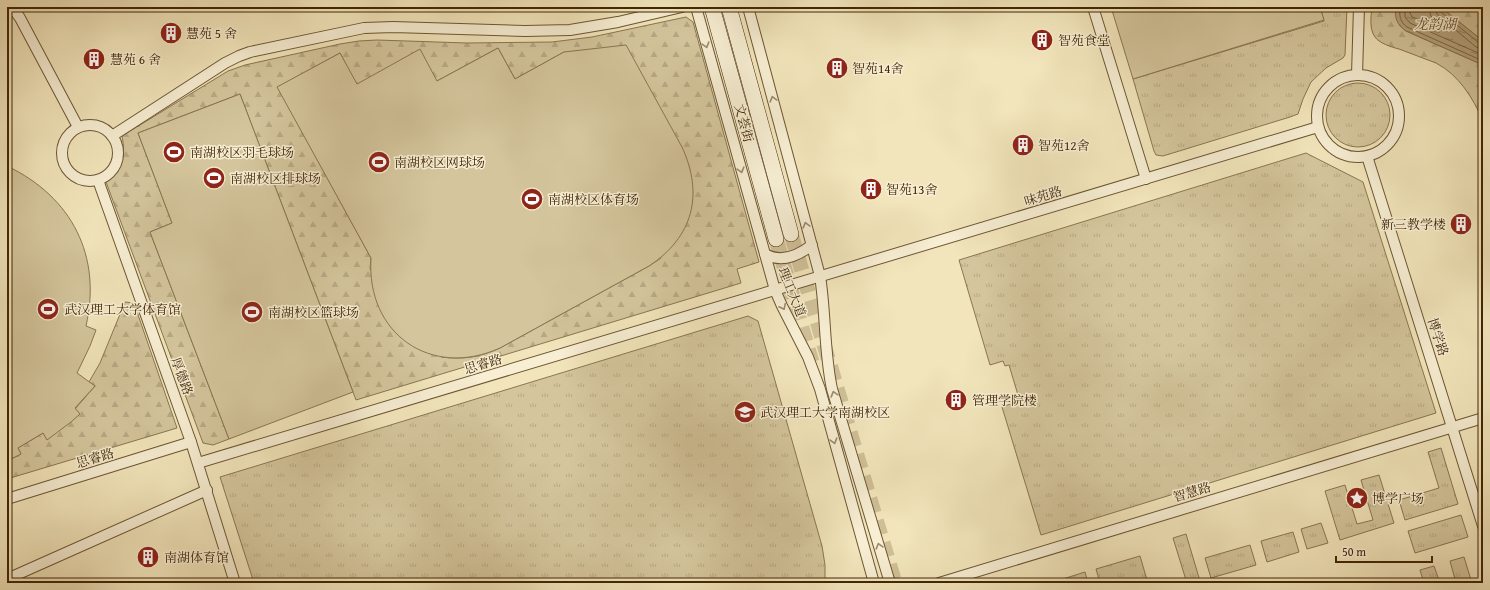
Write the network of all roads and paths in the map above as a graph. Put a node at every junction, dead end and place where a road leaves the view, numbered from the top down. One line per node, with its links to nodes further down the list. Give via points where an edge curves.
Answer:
1 (682, 7): 12 (street, via 570,30 364,28 258,51 225,63)
2 (696, 7): 19 (street, 理工大道, one-way to 19)
3 (712, 7): 17 (main road, 文荟街)
4 (729, 7): 16 (main road, 文荟街)
5 (748, 7): 18 (street, 理工大道, one-way to 5)
6 (1093, 7): 14 (street)
7 (1359, 7): 9 (street)
8 (7, 11): 10 (street, via 15,11 20,18)
9 (1357, 75): 11 (street, via 1338,80 1323,94 1318,106); 13 (street, via 1374,78 1388,88 1398,111 1397,127 1389,142)
10 (78, 126): 12 (street, via 97,125); 15 (street, via 63,142 63,163 77,178)
11 (1318, 127): 13 (street, via 1329,145 1340,153); 14 (street, 味苑路)
12 (112, 136): 15 (street, via 118,148 117,162 110,173)
13 (1367, 156): 23 (street, 博学路)
14 (1146, 179): 20 (street, 味苑路)
15 (98, 180): 24 (street, 厚德路)
16 (792, 234)
17 (776, 239)
18 (812, 245): 19 (street, via 796,255 785,258 771,258); 20 (street, 理工大道)
19 (765, 254): 21 (street, 理工大道)
20 (820, 276): 21 (street, 味苑路); 32 (street, 理工大道, one-way to 20, via 832,389)
21 (775, 290): 25 (street, 思睿路); 31 (street, 理工大道, one-way to 31, via 815,374)
22 (1483, 418): 23 (street, 智慧路)
23 (1453, 426): 28 (street, 博学路); 33 (street, 智慧路)
24 (191, 442): 25 (street, 厚德路); 27 (street, 思睿路)
25 (198, 463): 26 (street, 厚德路)
26 (207, 490): 29 (street); 30 (street, 厚德路)
27 (7, 499)
28 (1483, 526)
29 (7, 579)
30 (235, 583)
31 (874, 583)
32 (890, 583)
33 (939, 583)

